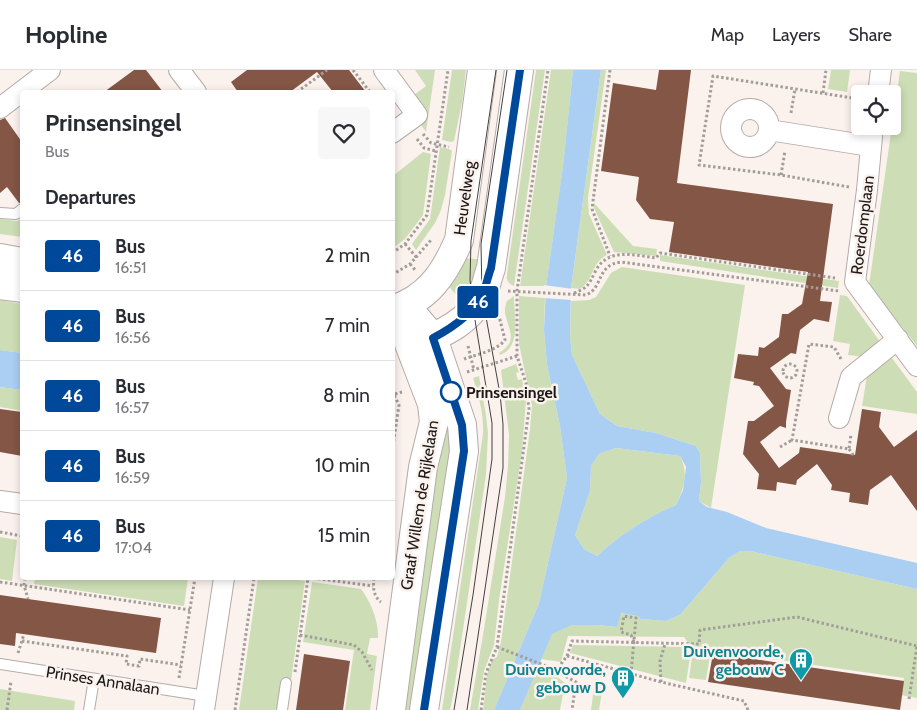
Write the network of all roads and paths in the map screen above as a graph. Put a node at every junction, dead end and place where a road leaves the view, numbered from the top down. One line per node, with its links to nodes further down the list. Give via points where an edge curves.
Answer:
1 (50, 70): 14 (street)
2 (179, 70): 15 (street)
3 (327, 70): 16 (path)
4 (353, 70): 17 (path)
5 (384, 70): 21 (street)
6 (448, 70): 25 (path)
7 (482, 70): 41 (street, Heuvelweg, via 458,240 450,262 437,281)
8 (520, 70): 44 (street, via 491,268 484,289 476,306 461,321 446,331)
9 (548, 70): 39 (path)
10 (610, 70): 30 (path, via 592,208)
11 (826, 70): 19 (path)
12 (881, 70): 13 (street)
13 (879, 85)
14 (24, 90)
15 (194, 90)
16 (300, 90)
17 (368, 90)
18 (20, 93): 20 (street)
19 (823, 94)
20 (0, 108)
21 (417, 115): 23 (street); 25 (path, via 418,128 431,143)
22 (768, 130): 24 (street)
23 (395, 131)
24 (872, 136): 35 (street, Roerdomplaan)
25 (437, 144): 26 (path); 29 (path, via 427,215 405,244)
26 (457, 148)
27 (20, 211): 28 (lane, via 16,214)
28 (0, 213)
29 (395, 251)
30 (610, 256): 35 (path, via 626,254 656,258 660,253); 40 (path, via 598,265 589,286)
31 (0, 258): 32 (street)
32 (20, 262)
33 (410, 264): 34 (path)
34 (395, 273)
35 (855, 282): 40 (path, via 838,291 621,262 605,269 592,292); 43 (street, Roerdomplaan)
36 (0, 285): 37 (street)
37 (20, 288)
38 (501, 291): 39 (path)
39 (516, 291): 40 (path); 79 (path, via 517,356 526,383 529,409)
40 (573, 294)
41 (399, 308): 44 (street, Graaf Willem de Rijkelaan)
42 (498, 314): 45 (path, via 505,340)
43 (898, 339): 46 (street, Roerdomplaan); 49 (street)
44 (412, 341): 97 (street, Graaf Willem de Rijkelaan, via 434,422 423,467); 98 (street, Graaf Willem de Rijkelaan, via 462,425 464,451)
45 (501, 344)
46 (917, 366)
47 (796, 373): 47 (path, via 789,378 783,370 792,365); 48 (path)
48 (804, 374): 49 (path, via 809,344 834,347); 53 (path)
49 (851, 377): 51 (street)
50 (395, 397): 52 (path, via 399,404)
51 (839, 418): 55 (path, via 853,425)
52 (395, 431)
53 (792, 440): 54 (path); 55 (path)
54 (780, 447)
55 (849, 449): 56 (path)
56 (854, 456)
57 (0, 501): 58 (street)
58 (20, 504)
59 (0, 532): 60 (path)
60 (20, 536)
61 (24, 580): 69 (path)
62 (195, 580): 73 (path)
63 (224, 580): 92 (street)
64 (254, 580): 95 (path)
65 (308, 580): 74 (path)
66 (328, 580): 70 (path)
67 (374, 580): 70 (path)
68 (0, 582): 69 (path)
69 (24, 585): 71 (path); 73 (path)
70 (373, 586): 72 (path, via 377,598)
71 (28, 598)
72 (388, 607)
73 (190, 610): 82 (path)
74 (300, 635): 85 (path, via 354,645); 88 (path)
75 (22, 642): 82 (path, via 127,656 126,664 139,666 140,659)
76 (634, 642): 76 (path, via 636,618 624,616 621,632 631,634); 77 (path); 80 (path, via 572,641); 86 (path)
77 (665, 644): 78 (path, via 699,644 700,630 797,617); 89 (path, via 660,661)
78 (917, 646): 91 (path)
79 (497, 647): 84 (path); 99 (path, via 486,673)
80 (567, 656): 84 (path); 86 (path)
81 (0, 664): 83 (lane, Prinses Annalaan)
82 (181, 665): 90 (path)
83 (13, 666): 87 (lane, Prinses Annalaan); 93 (path)
84 (556, 672): 100 (path, via 576,682)
85 (374, 673)
86 (631, 674): 89 (path)
87 (94, 679): 90 (lane, Prinses Annalaan); 94 (lane)
88 (290, 681): 96 (lane)
89 (661, 682): 101 (path, via 744,701)
90 (177, 692): 92 (lane, Prinses Annalaan)
91 (909, 699)
92 (205, 703)
93 (7, 710)
94 (90, 710)
95 (235, 710)
96 (282, 710)
97 (391, 710)
98 (424, 710)
99 (481, 710)
100 (572, 710)
101 (748, 710)

